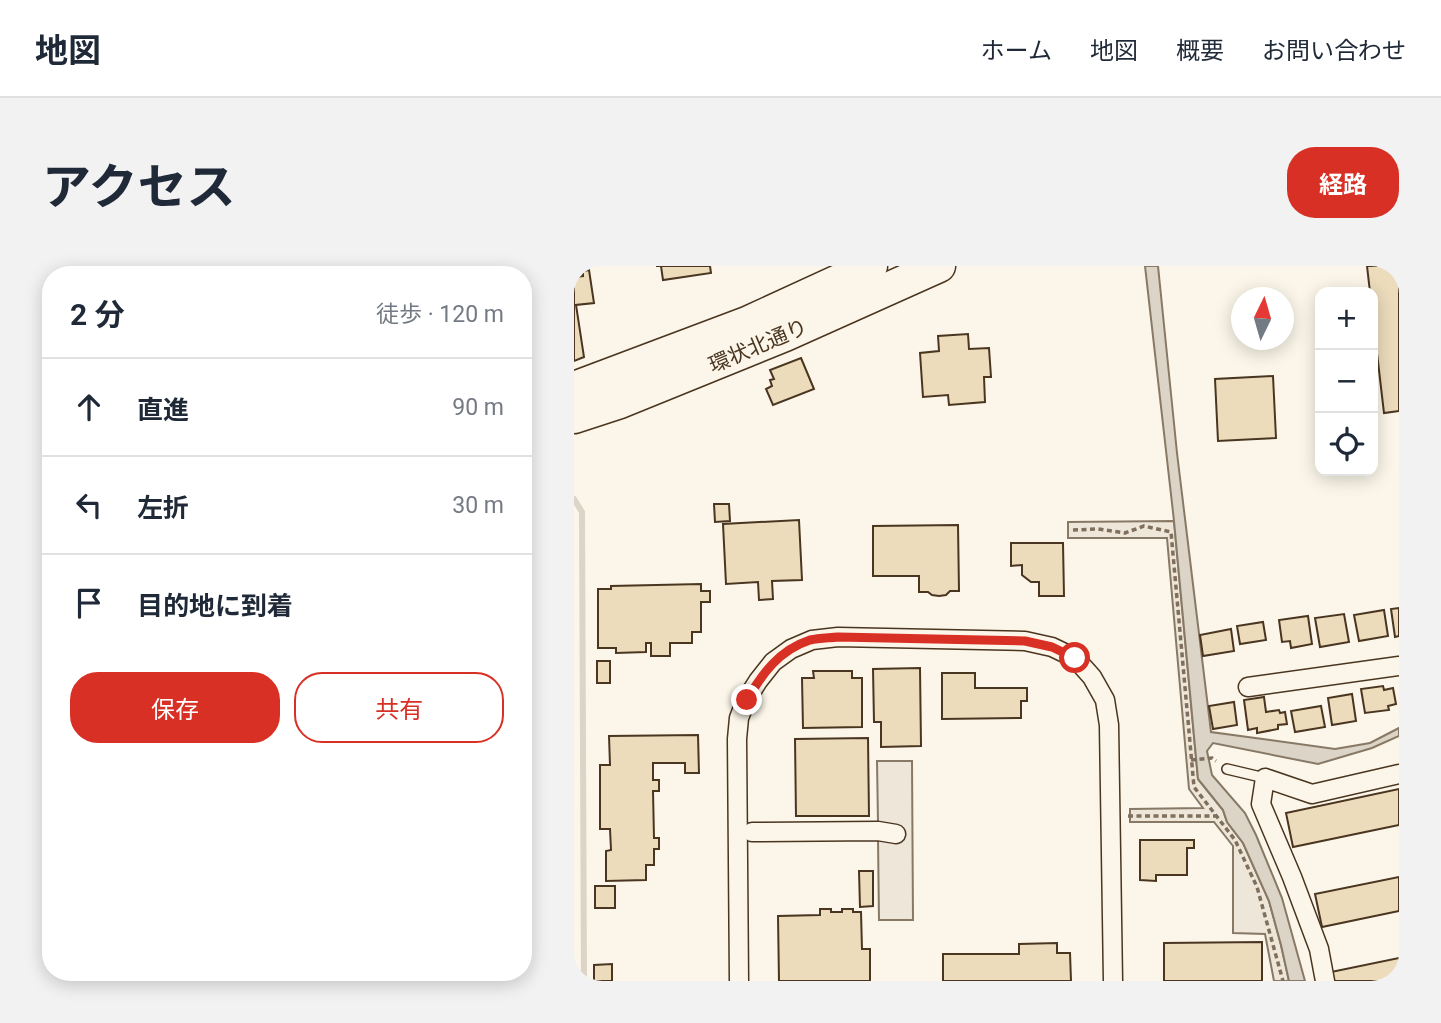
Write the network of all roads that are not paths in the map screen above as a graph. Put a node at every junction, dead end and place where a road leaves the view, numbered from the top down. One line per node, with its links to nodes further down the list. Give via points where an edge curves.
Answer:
1 (871, 266): 3 (highway, 環状北通り, via 747,323)
2 (939, 266): 4 (highway, 環状北通り, via 785,335)
3 (574, 388)
4 (574, 417)
5 (1399, 666): 6 (street)
6 (1248, 687)
7 (1227, 769): 9 (lane)
8 (1399, 774): 9 (street, via 1312,794)
9 (1265, 778): 14 (street, via 1261,804 1319,949)
10 (752, 832): 11 (street)
11 (897, 834)
12 (739, 981): 13 (street, via 739,718 773,662 812,640 838,637 1025,641 1075,658 1092,677 1105,700 1109,725)
13 (1113, 981)
14 (1325, 981)

